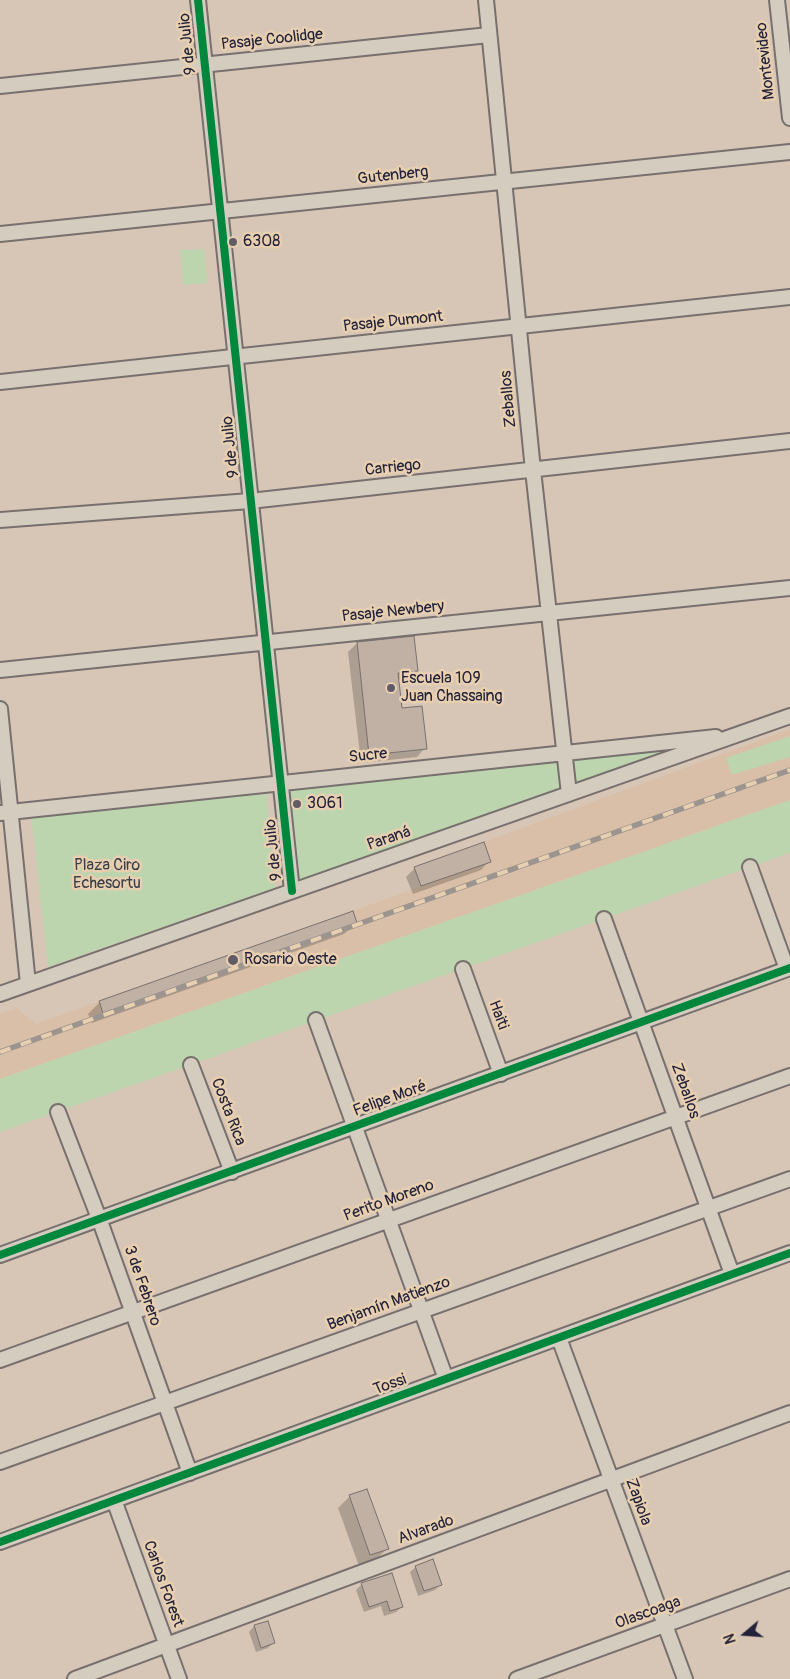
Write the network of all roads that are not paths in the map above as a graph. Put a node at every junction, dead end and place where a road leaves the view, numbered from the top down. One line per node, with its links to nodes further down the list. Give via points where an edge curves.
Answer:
1 (198, 0): 5 (street, 9 de Julio)
2 (486, 0): 4 (street, Zeballos)
3 (777, 0): 7 (street, Montevideo)
4 (489, 35): 5 (street, Pasaje Coolidge); 9 (street, Zeballos)
5 (204, 65): 6 (street, Pasaje Coolidge); 10 (street, 9 de Julio)
6 (0, 86)
7 (790, 118)
8 (790, 152): 9 (street, Gutenberg)
9 (504, 182): 10 (street, Gutenberg); 13 (street, Zeballos)
10 (220, 211): 11 (street, Gutenberg); 14 (street, 9 de Julio)
11 (0, 234)
12 (790, 297): 13 (street, Pasaje Dumont)
13 (519, 326): 14 (street, Pasaje Dumont); 17 (street, Zeballos)
14 (236, 356): 15 (street, Pasaje Dumont); 18 (street, 9 de Julio)
15 (0, 382)
16 (790, 442): 17 (street, Carriego)
17 (533, 470): 18 (street, Carriego); 21 (street, Zeballos)
18 (250, 501): 19 (street, Carriego); 22 (street, 9 de Julio)
19 (0, 520)
20 (790, 588): 21 (street, Pasaje Newbery)
21 (550, 613): 22 (street, Pasaje Newbery); 27 (street, Zeballos)
22 (266, 642): 23 (street, Pasaje Newbery); 28 (street, 9 de Julio)
23 (0, 670)
24 (0, 709): 30 (street)
25 (790, 716): 26 (street, Paraná)
26 (739, 734): 27 (street, Sucre); 29 (street, Paraná)
27 (564, 753): 28 (street, Sucre); 29 (street, Zeballos)
28 (281, 783): 30 (street, Sucre); 32 (street, 9 de Julio)
29 (569, 794): 32 (street, Paraná)
30 (5, 812): 36 (street)
31 (750, 867): 35 (street)
32 (292, 892): 36 (street, Paraná)
33 (604, 919): 39 (street, Zeballos)
34 (463, 969): 41 (street, Haiti)
35 (789, 969): 39 (street, Felipe Moré)
36 (28, 984): 37 (street, Paraná)
37 (0, 994)
38 (316, 1020): 45 (street)
39 (642, 1022): 41 (street, Felipe Moré); 44 (street, Zeballos)
40 (191, 1064): 46 (street, Costa Rica)
41 (501, 1074): 45 (street, Felipe Moré)
42 (790, 1076): 44 (street, Perito Moreno)
43 (58, 1112): 50 (street, 3 de Febrero)
44 (675, 1117): 48 (street, Zeballos); 49 (street, Perito Moreno)
45 (355, 1127): 46 (street, Felipe Moré); 49 (street)
46 (232, 1172): 50 (street, Felipe Moré)
47 (790, 1179): 48 (street, Benjamín Matienzo)
48 (709, 1208): 53 (street, Zeballos); 54 (street, Benjamín Matienzo)
49 (388, 1220): 54 (street); 55 (street, Perito Moreno)
50 (100, 1221): 52 (street, Felipe Moré); 55 (street, 3 de Febrero)
51 (790, 1253): 53 (street, Tossi)
52 (0, 1255)
53 (732, 1274): 56 (street, Tossi)
54 (422, 1311): 58 (street); 59 (street, Benjamín Matienzo)
55 (133, 1312): 57 (street, Perito Moreno); 59 (street, 3 de Febrero)
56 (559, 1338): 58 (street, Tossi); 63 (street, Zapiola)
57 (0, 1360)
58 (446, 1379): 62 (street, Tossi)
59 (164, 1403): 61 (street, Benjamín Matienzo); 62 (street, 3 de Febrero)
60 (790, 1414): 63 (street, Alvarado)
61 (0, 1462)
62 (190, 1473): 64 (street, Tossi)
63 (611, 1480): 67 (street, Zapiola); 68 (street, Alvarado)
64 (114, 1500): 65 (street, Tossi); 68 (street, Carlos Forest)
65 (0, 1542)
66 (790, 1579): 67 (street, Olascoaga)
67 (664, 1625): 71 (street, Olascoaga); 72 (street, Zapiola)
68 (166, 1645): 69 (street, Alvarado); 70 (street, Carlos Forest)
69 (75, 1679)
70 (179, 1679)
71 (518, 1679)
72 (685, 1679)

